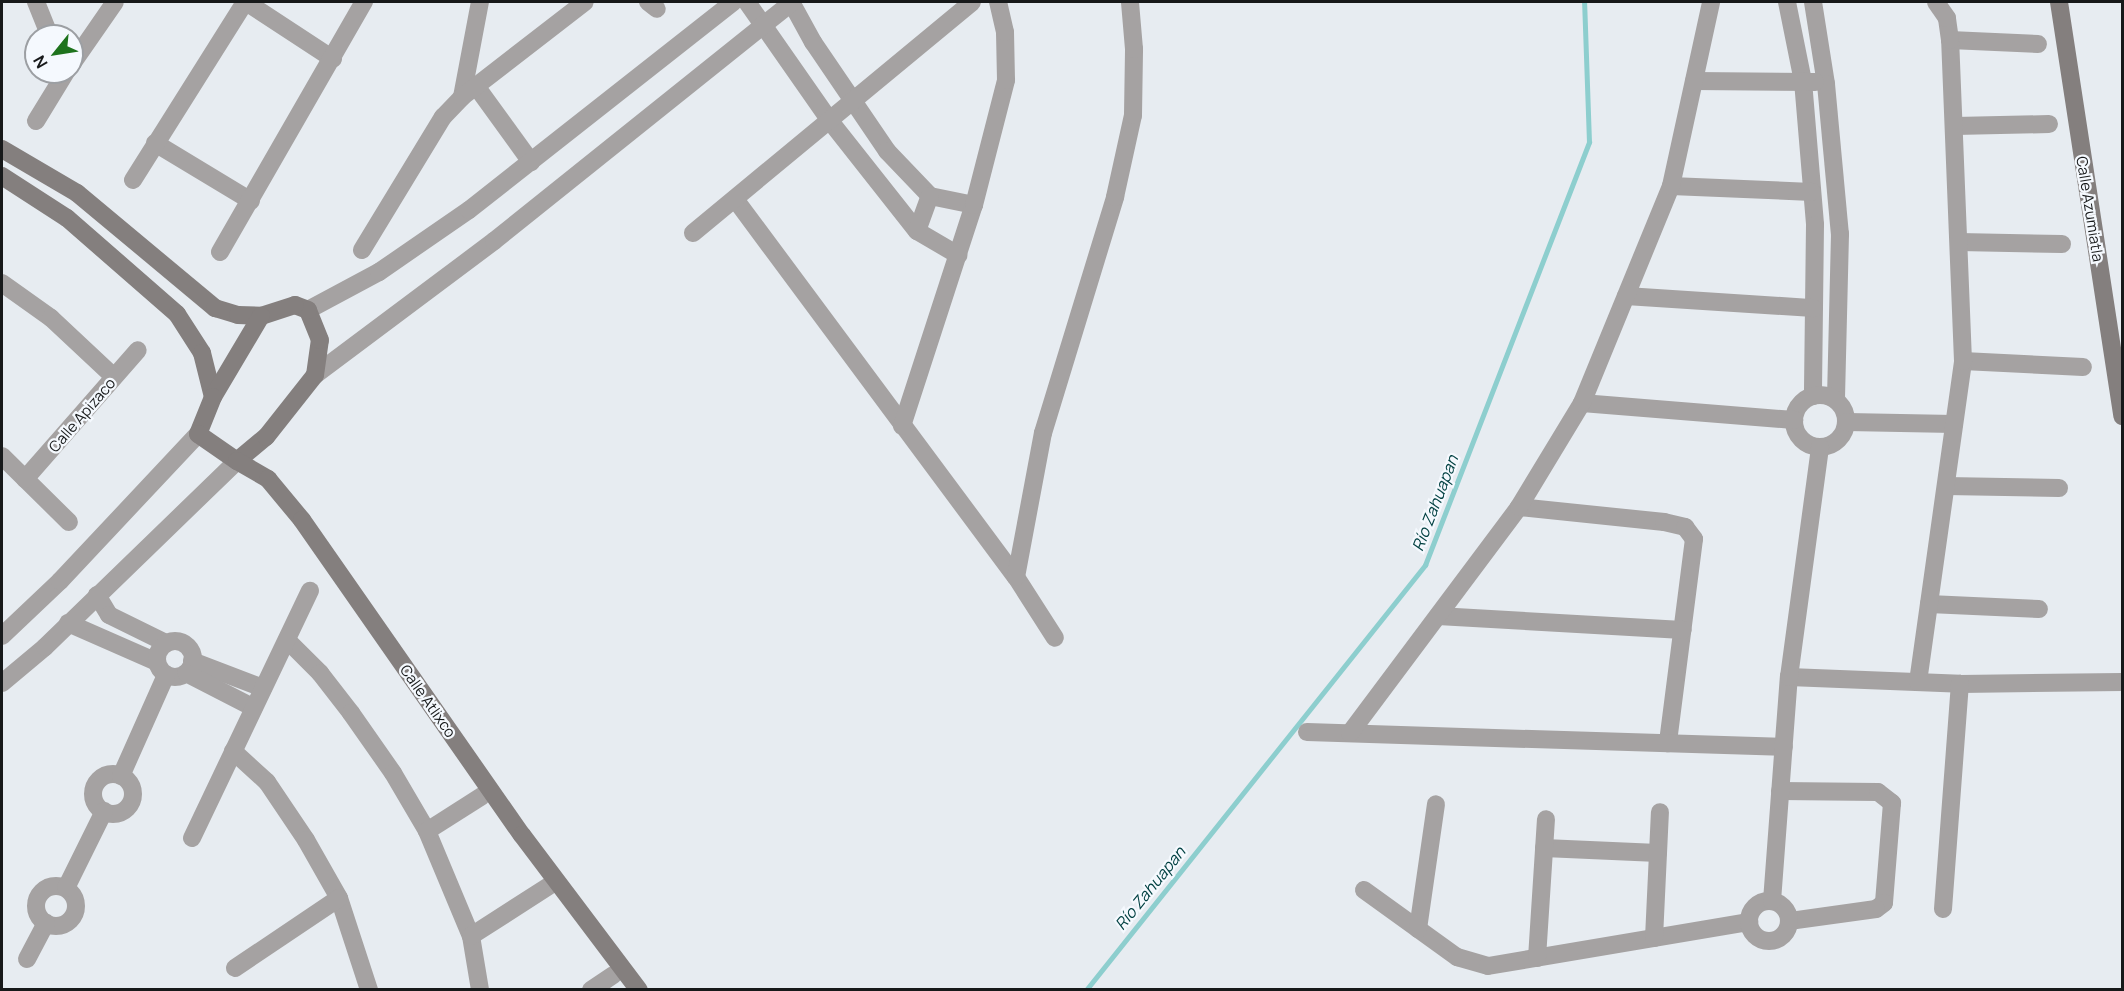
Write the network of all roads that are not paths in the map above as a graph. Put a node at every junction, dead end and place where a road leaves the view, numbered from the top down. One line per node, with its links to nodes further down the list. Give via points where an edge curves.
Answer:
1 (36, 2): 18 (street)
2 (115, 2): 23 (street)
3 (246, 2): 24 (street); 36 (street)
4 (364, 2): 24 (street)
5 (480, 2): 30 (street)
6 (585, 2): 30 (street)
7 (733, 2): 39 (street, via 604,100)
8 (747, 2): 19 (street)
9 (791, 2): 19 (street); 21 (street)
10 (972, 2): 31 (street)
11 (998, 2): 48 (street, via 1005,32 1006,80)
12 (1130, 2): 90 (street, via 1134,49 1132,115 1115,197 1043,433)
13 (1711, 2): 26 (street)
14 (1787, 2): 27 (street)
15 (1813, 2): 29 (street)
16 (1936, 2): 20 (street, via 1947,18)
17 (2059, 2): 76 (street, Calle Azumiatla)
18 (45, 24)
19 (761, 25): 25 (street); 70 (street, via 494,241)
20 (1950, 40): 22 (street); 35 (street)
21 (813, 42): 25 (street); 31 (street)
22 (2038, 44)
23 (84, 46)
24 (333, 59): 47 (street)
25 (787, 62): 33 (street)
26 (1694, 81): 27 (street); 43 (street)
27 (1803, 81): 29 (street); 44 (street)
28 (58, 84): 32 (street)
29 (1826, 84): 52 (street)
30 (469, 91): 39 (street); 56 (street, via 444,117)
31 (854, 100): 33 (street); 37 (street)
32 (36, 121)
33 (830, 121): 40 (street); 46 (street)
34 (2049, 124): 35 (street)
35 (1955, 126): 53 (street)
36 (155, 143): 42 (street); 47 (street)
37 (887, 151): 40 (street); 45 (street)
38 (10, 152): 41 (street); 55 (street, via 77,193)
39 (531, 162): 64 (street, via 379,272)
40 (872, 174): 50 (street)
41 (2, 176): 59 (street, via 67,218)
42 (133, 180)
43 (1671, 186): 44 (street); 62 (street)
44 (1812, 192): 49 (street)
45 (930, 196): 48 (street); 50 (street)
46 (735, 199): 51 (street); 80 (street)
47 (251, 201): 57 (street)
48 (974, 206): 58 (street)
49 (1815, 225): 52 (street); 63 (street)
50 (917, 231): 58 (street)
51 (693, 233)
52 (1840, 234): 74 (street)
53 (1959, 242): 54 (street); 68 (street)
54 (2062, 244)
55 (143, 246): 59 (street); 61 (street)
56 (362, 250)
57 (220, 252)
58 (958, 255): 80 (street)
59 (126, 267): 65 (street)
60 (2, 284): 71 (street, via 51,318)
61 (195, 295): 65 (street); 66 (street, via 215,308)
62 (1626, 296): 63 (street); 75 (street)
63 (1814, 308): 72 (street)
64 (308, 310): 66 (street, via 295,305); 70 (street, via 320,340)
65 (177, 314): 73 (street, via 202,352)
66 (261, 316): 73 (street)
67 (138, 350): 71 (street, Calle Apizaco)
68 (1964, 361): 69 (street); 79 (street)
69 (2084, 367)
70 (315, 375): 84 (street, via 266,437)
71 (114, 377): 85 (street, Calle Apizaco)
72 (1813, 396): 74 (street); 77 (street, via 1799,405)
73 (213, 397): 81 (street)
74 (1836, 400): 78 (street)
75 (1582, 403): 77 (street); 88 (street)
76 (2122, 416)
77 (1794, 420): 82 (street, via 1799,436)
78 (1847, 422): 79 (street); 82 (street, via 1841,437)
79 (1954, 424): 86 (street)
80 (902, 426): 90 (street)
81 (198, 434): 84 (street, Calle Atlixco); 98 (street, via 60,581)
82 (1820, 447): 104 (street)
83 (2, 456): 85 (street)
84 (237, 461): 92 (street); 146 (street, Calle Atlixco, via 268,479 302,520 522,835)
85 (25, 479): 89 (street)
86 (1946, 486): 87 (street); 93 (street)
87 (2059, 488)
88 (1519, 507): 95 (street); 97 (street, via 1685,527 1694,539)
89 (69, 522)
90 (1016, 577): 99 (street)
91 (310, 591): 100 (street)
92 (97, 595): 96 (street); 101 (street, via 109,615)
93 (1929, 604): 94 (street); 105 (street)
94 (2039, 609)
95 (1438, 616): 97 (street); 112 (street)
96 (68, 623): 103 (street); 107 (street)
97 (1683, 630): 113 (street)
98 (2, 636)
99 (1056, 638)
100 (286, 640): 109 (street); 123 (street, via 314,666 351,713)
101 (166, 643): 102 (street, via 182,643 190,650); 103 (street, via 159,651)
102 (189, 667): 103 (street); 109 (street); 110 (street)
103 (162, 668): 116 (street)
104 (1789, 677): 105 (street); 114 (street)
105 (1918, 682): 108 (street)
106 (2122, 682): 108 (street)
107 (2, 683)
108 (1960, 684): 132 (street)
109 (263, 688): 110 (street)
110 (254, 708): 115 (street)
111 (1307, 732): 112 (street)
112 (1350, 733): 113 (street)
113 (1668, 743): 114 (street)
114 (1784, 747): 117 (street)
115 (233, 750): 124 (street); 130 (street, via 267,783)
116 (122, 776): 120 (street, via 130,785 130,802 122,811); 120 (street, via 110,774 95,785 93,797)
117 (1780, 791): 131 (street); 133 (street, via 1878,792 1892,803 1884,903 1876,909)
118 (482, 796): 123 (street)
119 (1436, 804): 136 (street)
120 (104, 812): 128 (street)
121 (1660, 812): 126 (street)
122 (1546, 819): 125 (street)
123 (428, 831): 137 (street)
124 (192, 838)
125 (1544, 848): 126 (street); 139 (street)
126 (1658, 853): 138 (street)
127 (549, 886): 137 (street)
128 (66, 888): 135 (street, via 52,886 41,893 36,906); 135 (street, via 75,899 72,919 60,926)
129 (1364, 890): 136 (street)
130 (339, 898): 141 (street); 144 (street)
131 (1772, 901): 133 (street, via 1784,908); 134 (street, via 1753,909)
132 (1943, 909)
133 (1789, 921): 134 (street, via 1785,934 1773,941 1754,935)
134 (1749, 922): 138 (street)
135 (46, 923): 140 (street)
136 (1418, 928): 139 (street, via 1457,957 1488,966)
137 (471, 936): 143 (street)
138 (1654, 938): 139 (street)
139 (1537, 958)
140 (27, 959)
141 (235, 969)
142 (613, 975): 145 (street)
143 (478, 989)
144 (369, 990)
145 (591, 990)
146 (639, 990)

